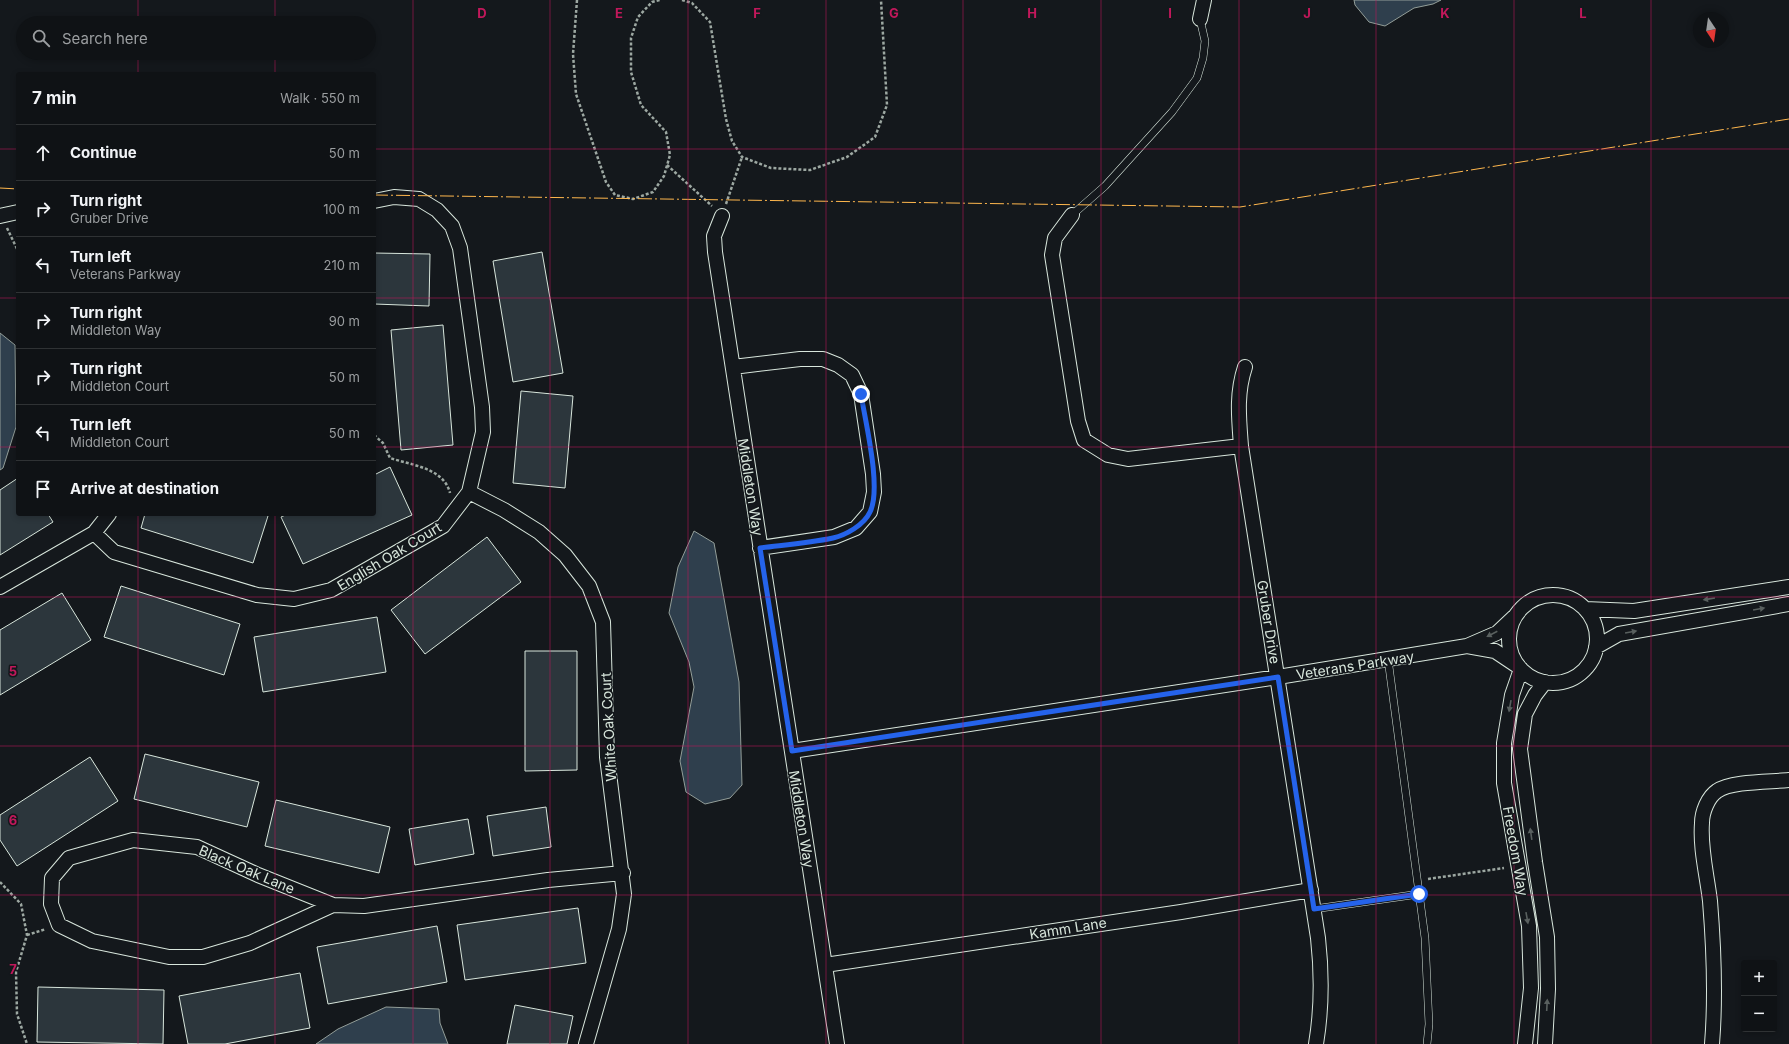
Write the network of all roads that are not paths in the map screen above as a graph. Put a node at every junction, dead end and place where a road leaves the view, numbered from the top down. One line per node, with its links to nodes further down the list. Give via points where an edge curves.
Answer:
1 (1204, 0): 2 (street)
2 (1200, 19): 5 (lane, via 1205,41 1197,78 1172,112 1105,186)
3 (376, 201): 11 (street, English Oak Court, via 394,197 419,199 437,210 452,226 460,248 482,407 483,432)
4 (16, 212): 6 (street)
5 (1072, 215): 10 (street, via 1055,238 1052,255 1078,421 1084,440 1108,455 1128,459)
6 (1, 216)
7 (722, 216): 8 (street, Middleton Way, via 714,236 715,252)
8 (732, 367): 14 (street, Middleton Way); 14 (street, via 800,359 823,359 852,375 861,394 874,474 870,512 856,528 834,537)
9 (1244, 367): 10 (street, Gruber Drive, via 1238,397)
10 (1241, 446): 24 (street, Gruber Drive)
11 (468, 492): 13 (street, English Oak Court, via 443,526 331,590 294,599 257,595 114,552); 29 (street, White Oak Court, via 539,532 565,555 589,586 603,622 607,757)
12 (107, 516): 13 (street)
13 (94, 533): 15 (street)
14 (760, 548): 26 (street, Middleton Way)
15 (0, 587)
16 (1789, 587): 18 (street, one-way to 18, via 1634,611)
17 (1789, 604): 21 (street, one-way to 17, via 1619,634)
18 (1585, 609): 19 (street, via 1574,600 1548,595 1523,606); 21 (street, via 1593,620)
19 (1514, 617): 20 (street, Veterans Parkway, one-way to 20, via 1496,632); 23 (street, via 1508,642 1511,654)
20 (1467, 646): 22 (street, Veterans Parkway); 23 (street, Veterans Parkway, via 1495,651)
21 (1596, 647): 25 (street, via 1592,660 1572,679 1559,683)
22 (1388, 659): 24 (street, Veterans Parkway); 31 (lane)
23 (1519, 667): 25 (street, via 1534,679); 28 (street, Freedom Way, one-way to 28, via 1504,743 1504,783)
24 (1278, 677): 26 (street, Veterans Parkway); 30 (street, Gruber Drive)
25 (1545, 682): 28 (street, Freedom Way, one-way to 25, via 1520,749 1525,714)
26 (792, 751): 34 (street, Middleton Way)
27 (1789, 780): 41 (street, via 1730,785 1717,791 1707,803 1702,821 1702,850 1709,891 1714,952)
28 (1527, 864): 35 (street, Freedom Way, one-way to 35, via 1531,988); 36 (street, Freedom Way, one-way to 28, via 1547,937)
29 (622, 873): 32 (street, Black Oak Lane, via 548,880 364,906); 37 (street, White Oak Court, via 624,894 619,929)
30 (1311, 890): 33 (street, Gruber Drive); 34 (street, Kamm Lane)
31 (1419, 894): 33 (lane); 40 (lane, via 1425,938 1429,1024)
32 (333, 905): 32 (street, Black Oak Lane, via 258,876 197,847 133,840 69,858 52,878 51,904 59,925 92,941 169,957 203,957 250,943)
33 (1314, 909): 39 (street, Gruber Drive, via 1322,972)
34 (825, 965): 38 (street, Middleton Way)
35 (1526, 1039): 36 (street, Freedom Way)
36 (1545, 1041)
37 (586, 1044)
38 (837, 1044)
39 (1316, 1044)
40 (1427, 1044)
41 (1712, 1044)

